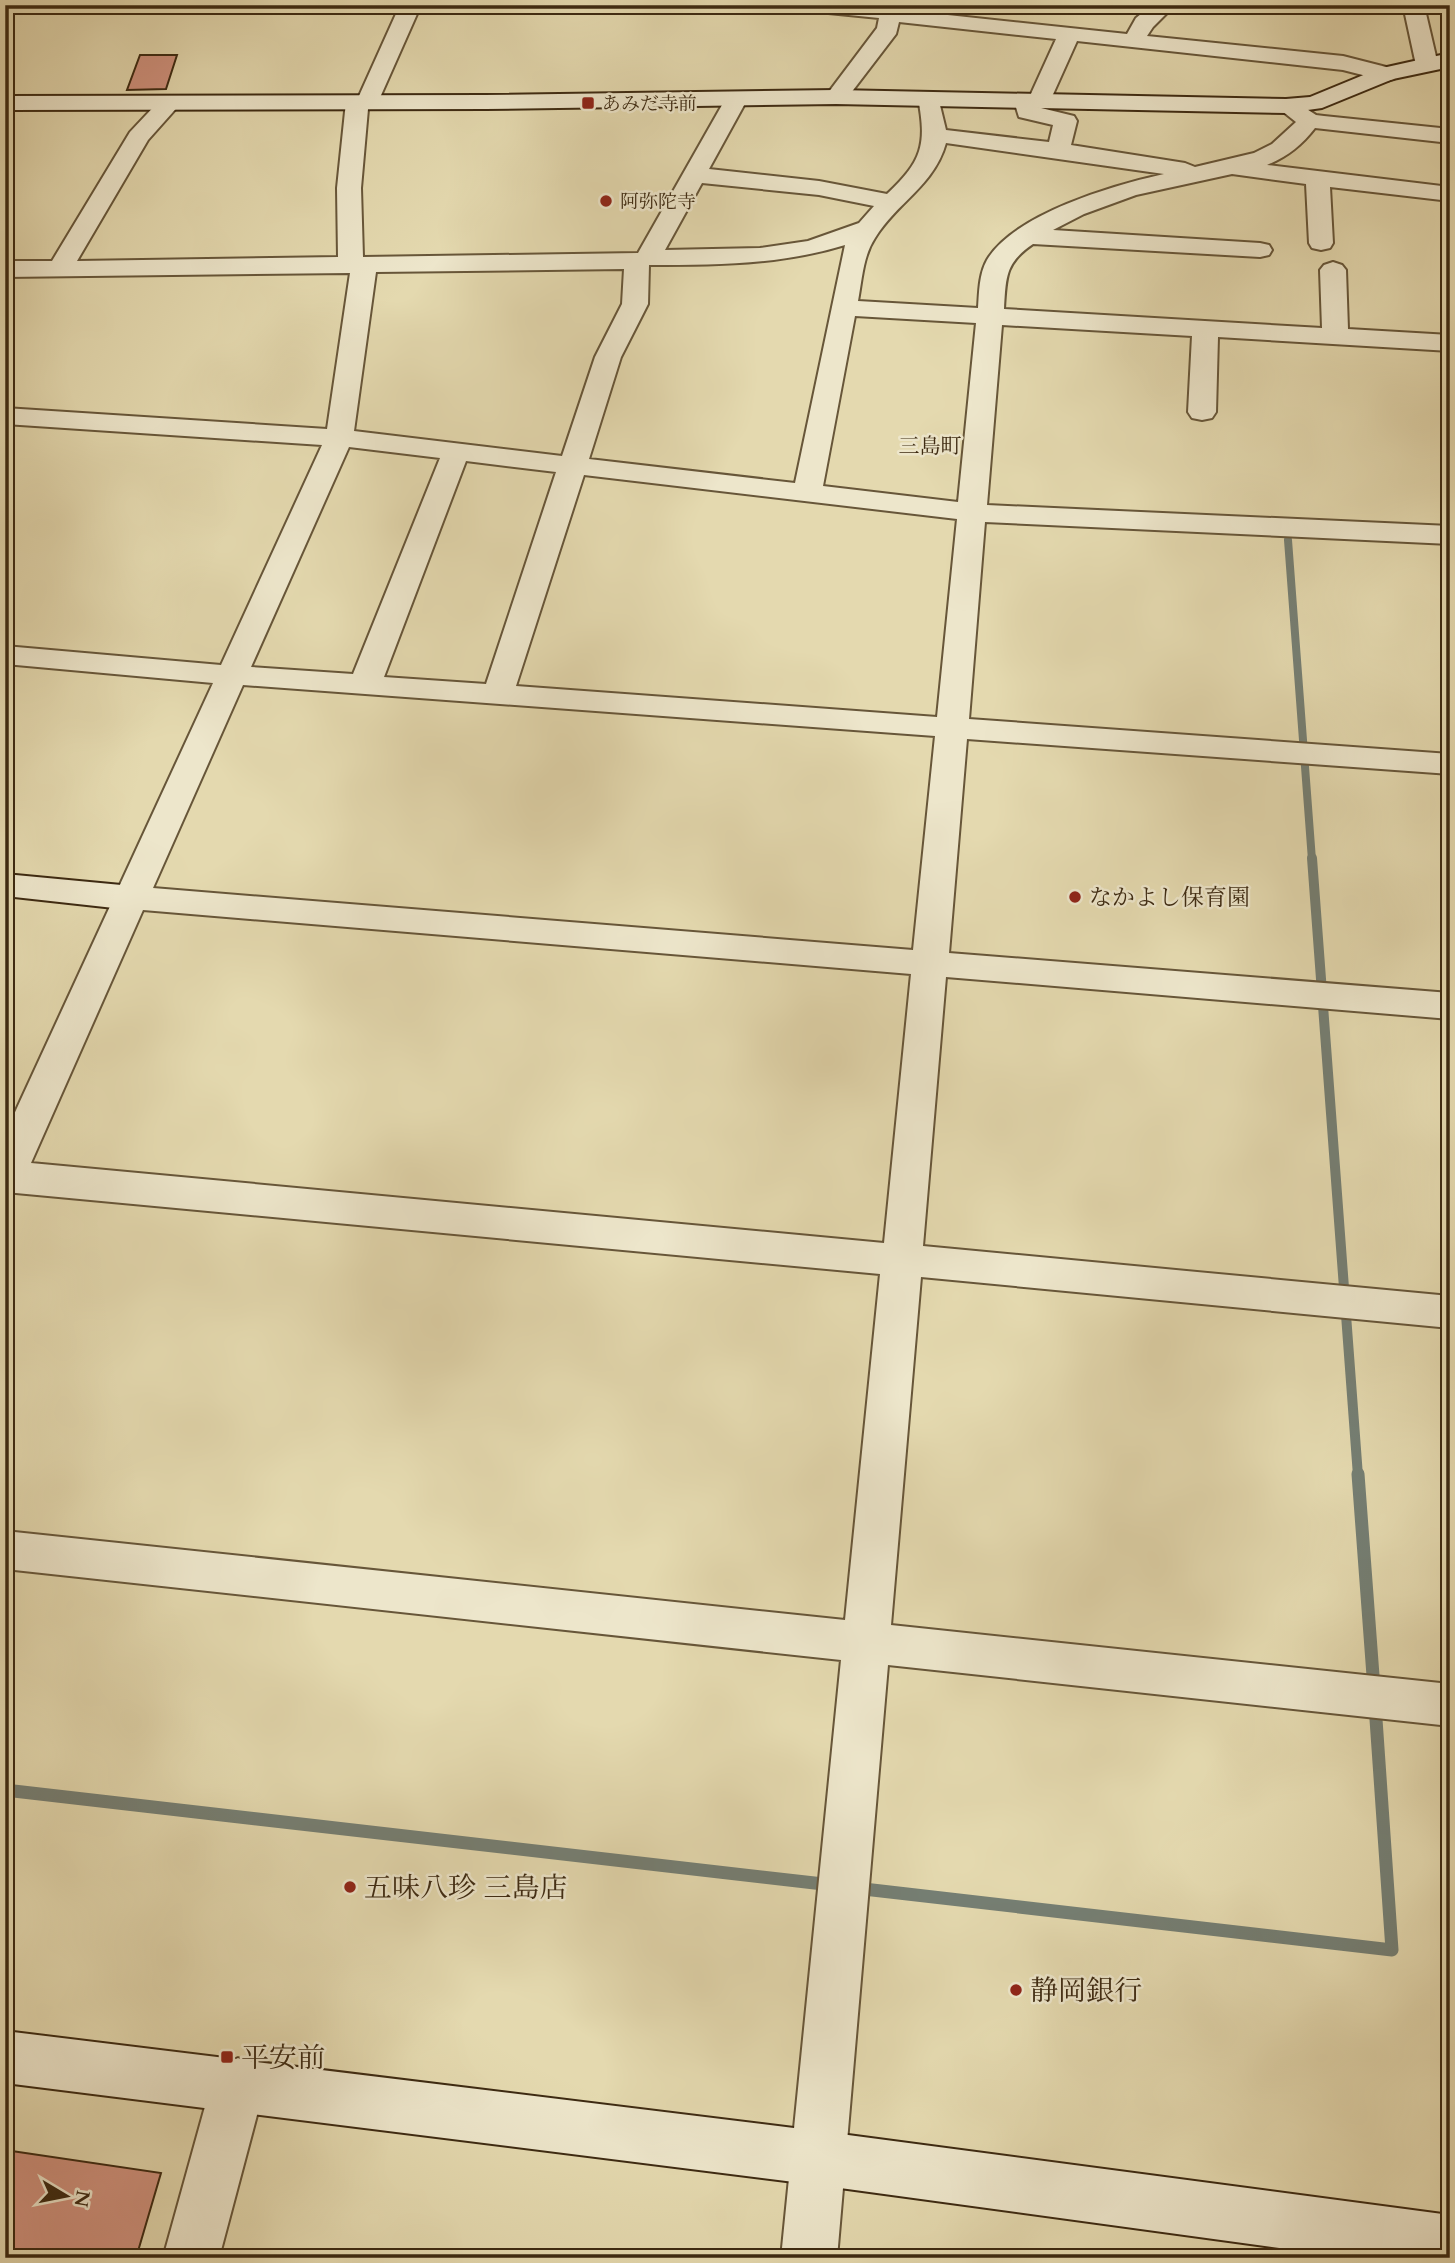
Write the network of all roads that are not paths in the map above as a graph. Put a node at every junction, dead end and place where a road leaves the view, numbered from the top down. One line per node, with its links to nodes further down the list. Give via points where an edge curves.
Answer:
1 (92, 5): 7 (street)
2 (411, 5): 19 (street)
3 (808, 5): 8 (street)
4 (1024, 5): 9 (street)
5 (1165, 5): 11 (street, via 1144,23)
6 (1413, 5): 13 (street)
7 (5, 6)
8 (891, 11): 9 (street); 15 (street, via 888,29)
9 (1018, 29): 10 (street)
10 (1069, 34): 11 (street); 18 (street)
11 (1134, 40): 14 (street, via 1343,64)
12 (1450, 60): 13 (street)
13 (1427, 65): 14 (street)
14 (1386, 74): 22 (street, via 1314,103)
15 (836, 97): 16 (street); 17 (street)
16 (737, 98): 19 (street); 29 (street)
17 (929, 98): 18 (street); 24 (street)
18 (1032, 101): 22 (street); 26 (street, via 1027,112 1066,121)
19 (362, 102): 21 (street); 38 (street, via 349,188)
20 (5, 103): 21 (street)
21 (170, 103): 39 (street, via 138,137)
22 (1286, 106): 23 (street)
23 (1309, 120): 25 (street); 27 (street, via 1300,135 1265,158)
24 (934, 135): 26 (street); 32 (street, via 920,179)
25 (1450, 136)
26 (1058, 150): 28 (street)
27 (1233, 168): 28 (street); 30 (street)
28 (1204, 173): 34 (street, via 1095,202)
29 (694, 175): 32 (street, via 829,189); 37 (street)
30 (1318, 179): 31 (street); 35 (street)
31 (1450, 194)
32 (894, 203): 33 (street)
33 (869, 228): 37 (street, via 836,242 772,257); 42 (street, via 855,251)
34 (1028, 236): 36 (street); 43 (street, via 998,263)
35 (1321, 243)
36 (1261, 250)
37 (642, 259): 38 (street); 51 (street, via 635,304 608,357)
38 (358, 266): 39 (street); 49 (street)
39 (60, 268): 40 (street)
40 (5, 269)
41 (1333, 270): 45 (street)
42 (845, 307): 43 (street); 52 (street)
43 (990, 316): 44 (street); 53 (street)
44 (1205, 329): 45 (street); 47 (street)
45 (1335, 337): 46 (street)
46 (1450, 343)
47 (1202, 412)
48 (5, 416): 49 (street)
49 (338, 438): 50 (street); 56 (street)
50 (456, 452): 51 (street); 57 (street)
51 (572, 466): 52 (street); 58 (street)
52 (807, 493): 53 (street)
53 (972, 512): 54 (street); 59 (street)
54 (1450, 535)
55 (5, 655): 56 (street)
56 (233, 675): 57 (street); 62 (street)
57 (365, 685): 58 (street)
58 (498, 694): 59 (street)
59 (951, 727): 60 (street); 63 (street)
60 (1450, 764)
61 (5, 885): 62 (street)
62 (132, 898): 63 (street); 65 (street)
63 (930, 962): 64 (street); 66 (street)
64 (1450, 1006)
65 (5, 1176): 66 (street)
66 (903, 1260): 67 (street); 69 (street)
67 (1450, 1312)
68 (5, 1550): 69 (street)
69 (868, 1643): 70 (street); 73 (street)
70 (1450, 1705)
71 (5, 2057): 72 (street)
72 (238, 2085): 73 (street); 76 (street)
73 (818, 2158): 74 (street); 77 (street)
74 (1322, 2242): 75 (street)
75 (1450, 2243)
76 (191, 2258)
77 (809, 2258)

